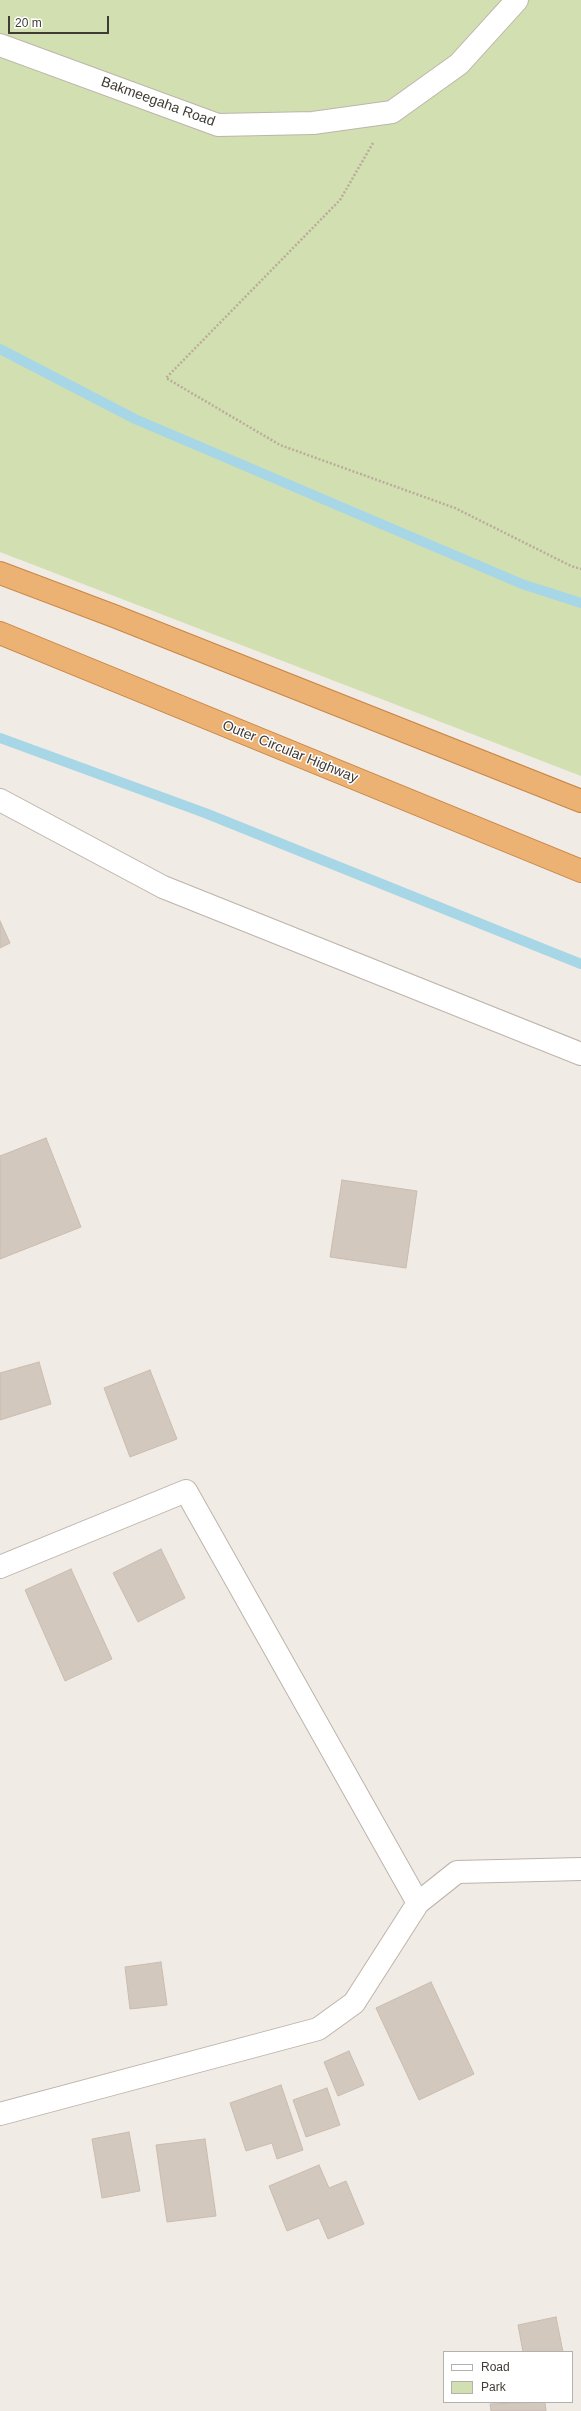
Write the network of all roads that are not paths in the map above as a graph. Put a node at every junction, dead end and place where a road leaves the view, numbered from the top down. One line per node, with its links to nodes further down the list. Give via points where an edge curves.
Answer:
1 (517, 0): 2 (street, Bakmeegaha Road, via 459,64 392,112 313,123 218,125)
2 (0, 45)
3 (0, 573): 6 (highway)
4 (0, 633): 7 (highway, Outer Circular Highway)
5 (0, 800): 8 (street, via 163,887)
6 (581, 802)
7 (581, 871)
8 (581, 1054)
9 (0, 1567): 11 (street, via 186,1491)
10 (581, 1869): 11 (street, via 457,1872)
11 (418, 1903): 12 (street, via 354,2003 318,2029)
12 (0, 2114)

